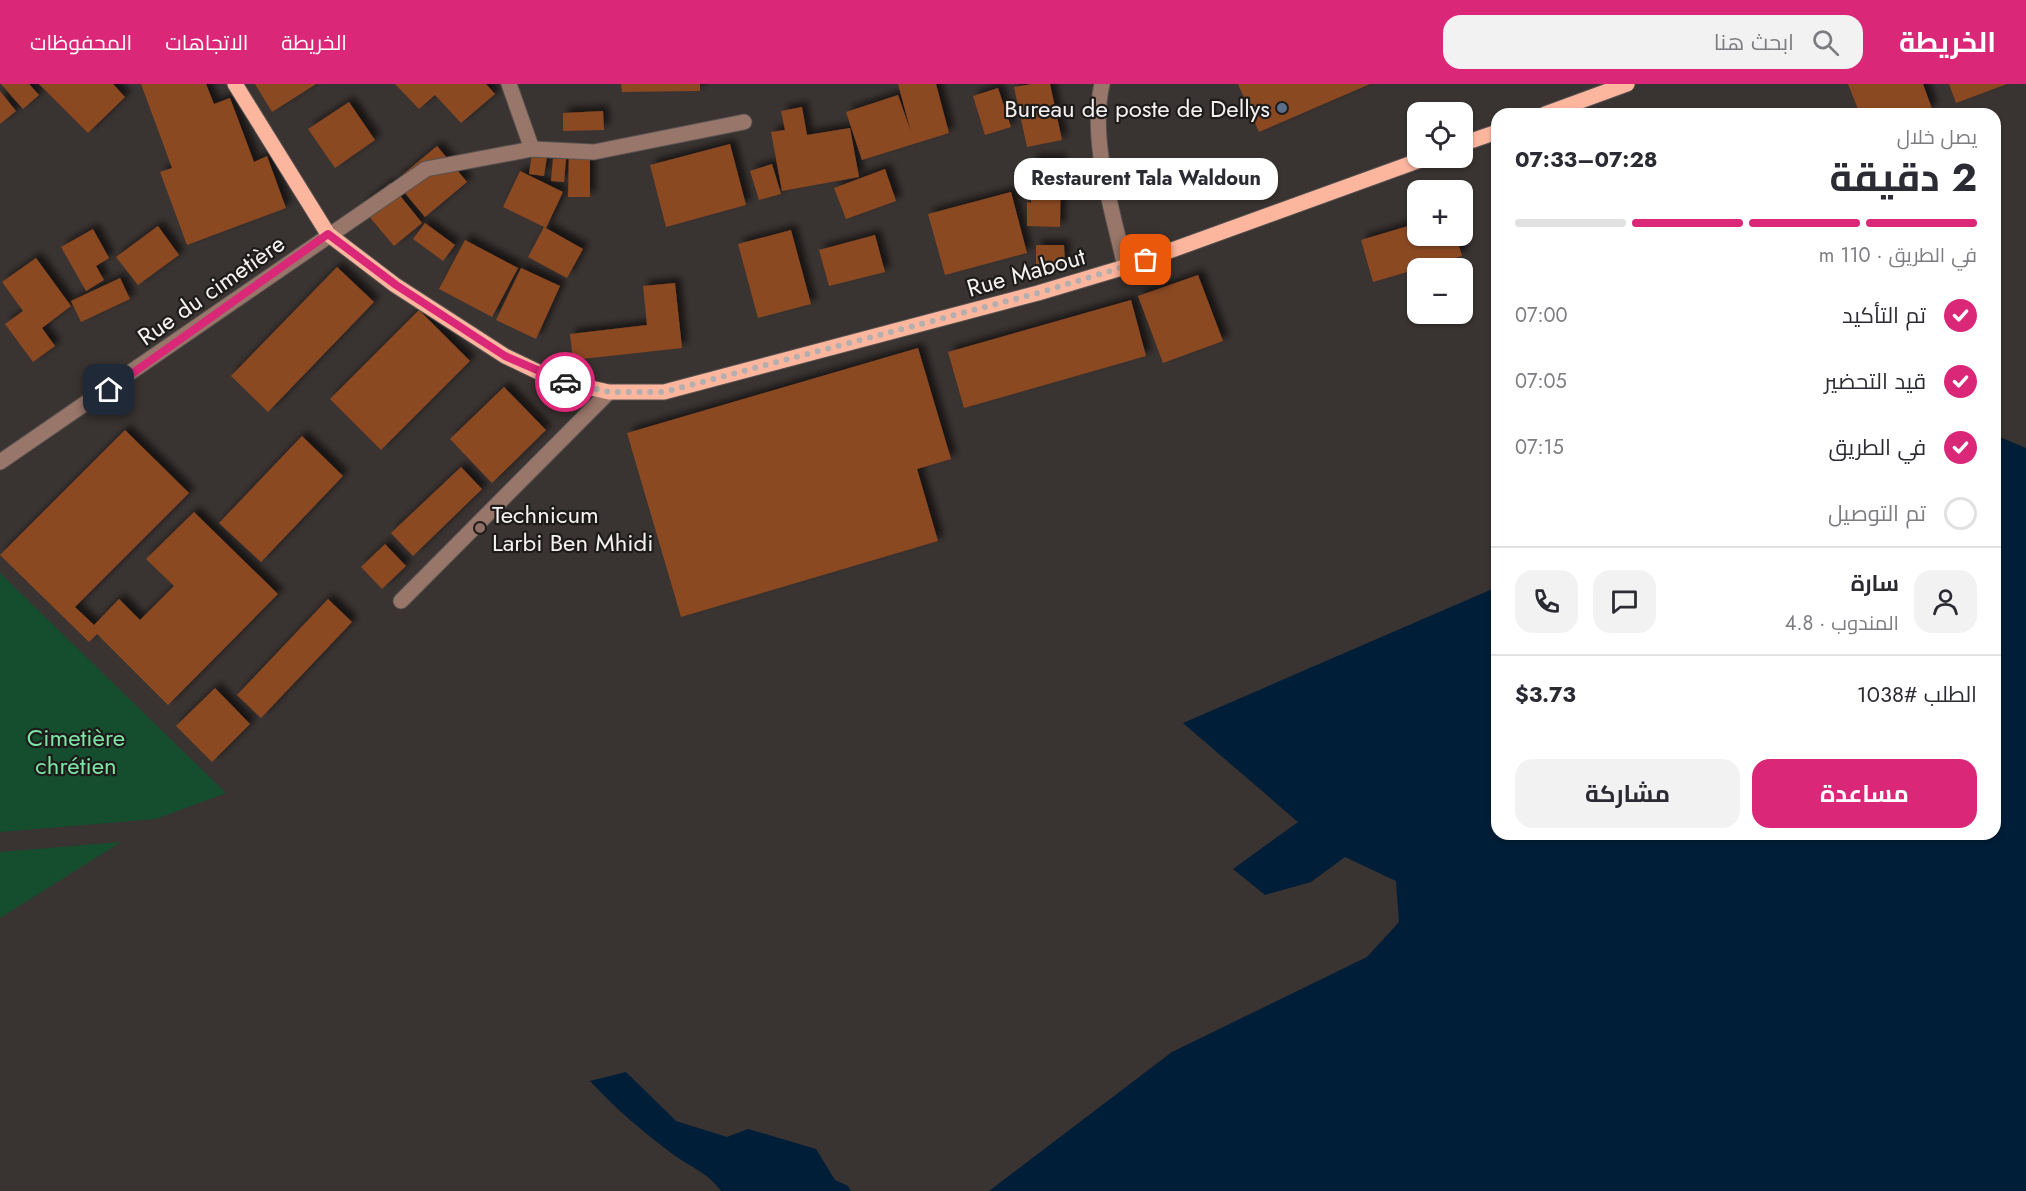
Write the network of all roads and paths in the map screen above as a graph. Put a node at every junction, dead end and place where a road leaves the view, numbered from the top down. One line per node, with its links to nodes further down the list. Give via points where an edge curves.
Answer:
1 (235, 84): 11 (main road)
2 (509, 84): 9 (street)
3 (1102, 84): 12 (street, via 1097,105 1098,136)
4 (1627, 84): 5 (main road)
5 (1561, 108)
6 (744, 122): 9 (street, Rue du cimetière, via 594,152)
7 (1491, 134): 8 (main road)
8 (1473, 140)
9 (532, 149): 11 (street, Rue du cimetière, via 426,169)
10 (1407, 165): 12 (main road, Rue Mabout)
11 (328, 234): 13 (main road, Rue Mabout, via 396,285 505,356 555,380); 14 (street, Rue du cimetière, via 127,378)
12 (1125, 267): 13 (main road, Rue Mabout, via 664,392)
13 (609, 392): 15 (street)
14 (0, 462)
15 (401, 601)

